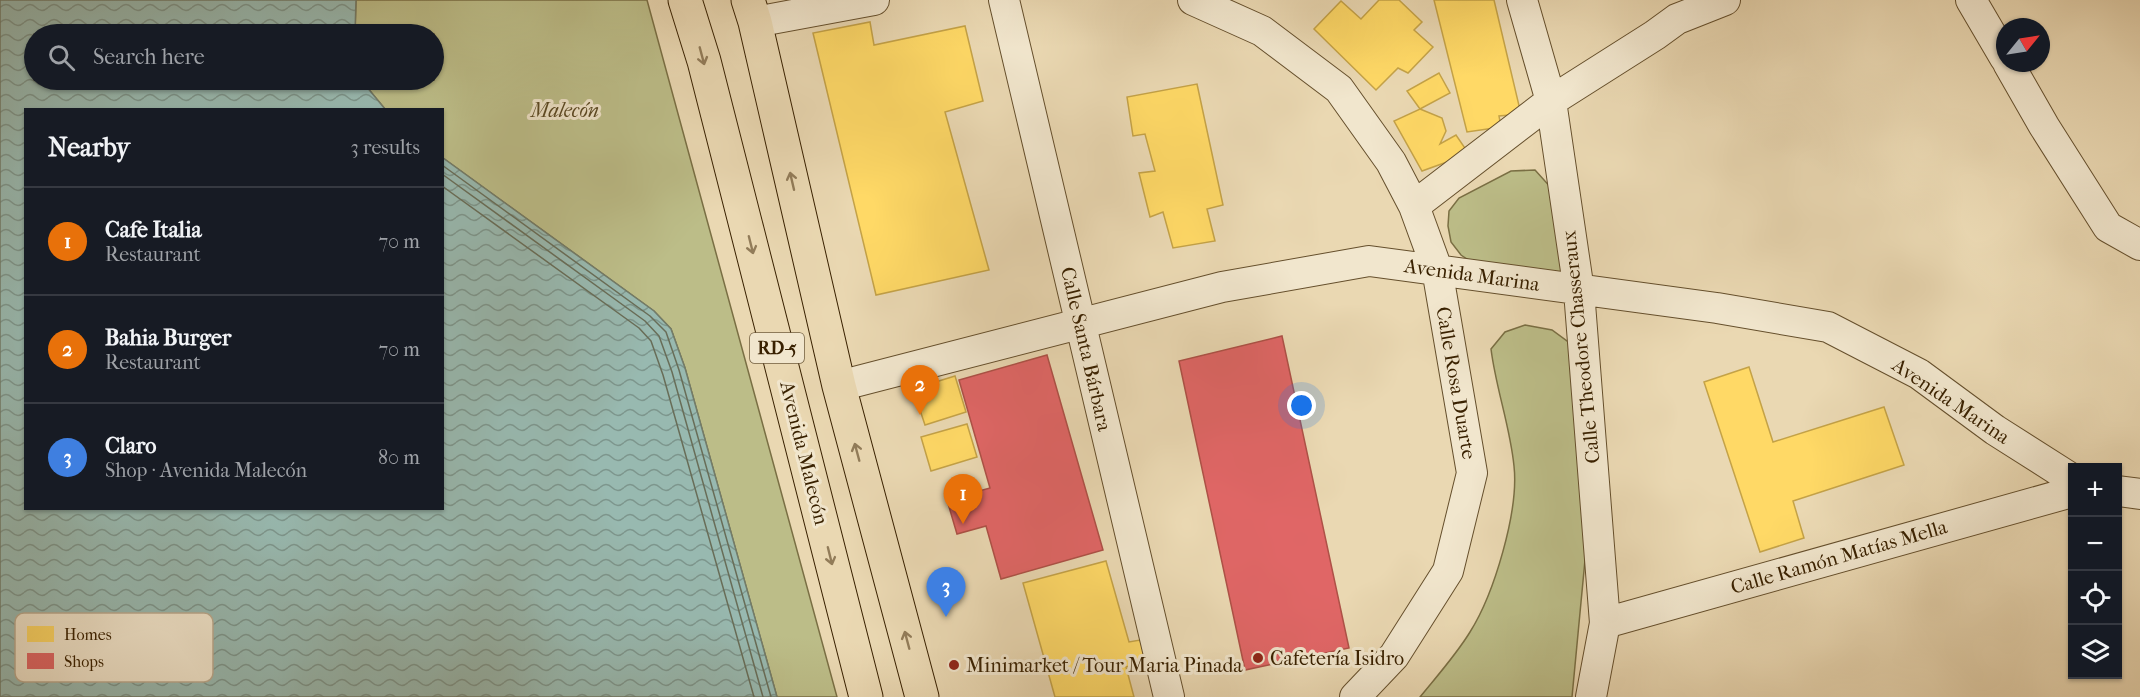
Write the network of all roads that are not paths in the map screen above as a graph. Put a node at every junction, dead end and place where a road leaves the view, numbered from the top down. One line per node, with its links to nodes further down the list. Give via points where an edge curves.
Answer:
1 (685, 0): 23 (main road, Avenida Malecón / RD-5, one-way to 23)
2 (874, 0): 8 (street)
3 (1004, 0): 16 (street, Calle Santa Bárbara)
4 (1193, 0): 12 (street, Calle Rosa Duarte, via 1262,31 1339,89 1391,162)
5 (1522, 0): 11 (street, Calle Theodore Chasseraux)
6 (1725, 0): 11 (street, via 1677,18)
7 (1971, 0): 9 (street)
8 (752, 11): 17 (main road, RD-5, one-way to 8)
9 (1996, 43)
10 (2013, 72): 13 (street, via 2108,226)
11 (1551, 100): 12 (street); 15 (street, Calle Theodore Chasseraux)
12 (1414, 206): 14 (street, Calle Rosa Duarte)
13 (2140, 244)
14 (1437, 269): 15 (street, Avenida Marina); 16 (street, Avenida Marina, via 1369,261 1222,287); 26 (street, Calle Rosa Duarte, via 1472,473 1448,571 1394,656)
15 (1579, 291): 18 (street, Avenida Marina, via 1828,327 1919,374 1995,430); 22 (street, Calle Theodore Chasseraux)
16 (1081, 324): 17 (street, Avenida Marina); 25 (street, Calle Santa Bárbara)
17 (839, 386): 24 (main road, RD-5, one-way to 17)
18 (2068, 476)
19 (2122, 492): 21 (street)
20 (2068, 493): 22 (street, Calle Ramón Matías Mella)
21 (2140, 494)
22 (1605, 623): 27 (street, Calle Theodore Chasseraux)
23 (866, 697)
24 (922, 697)
25 (1169, 697)
26 (1355, 697)
27 (1591, 697)

